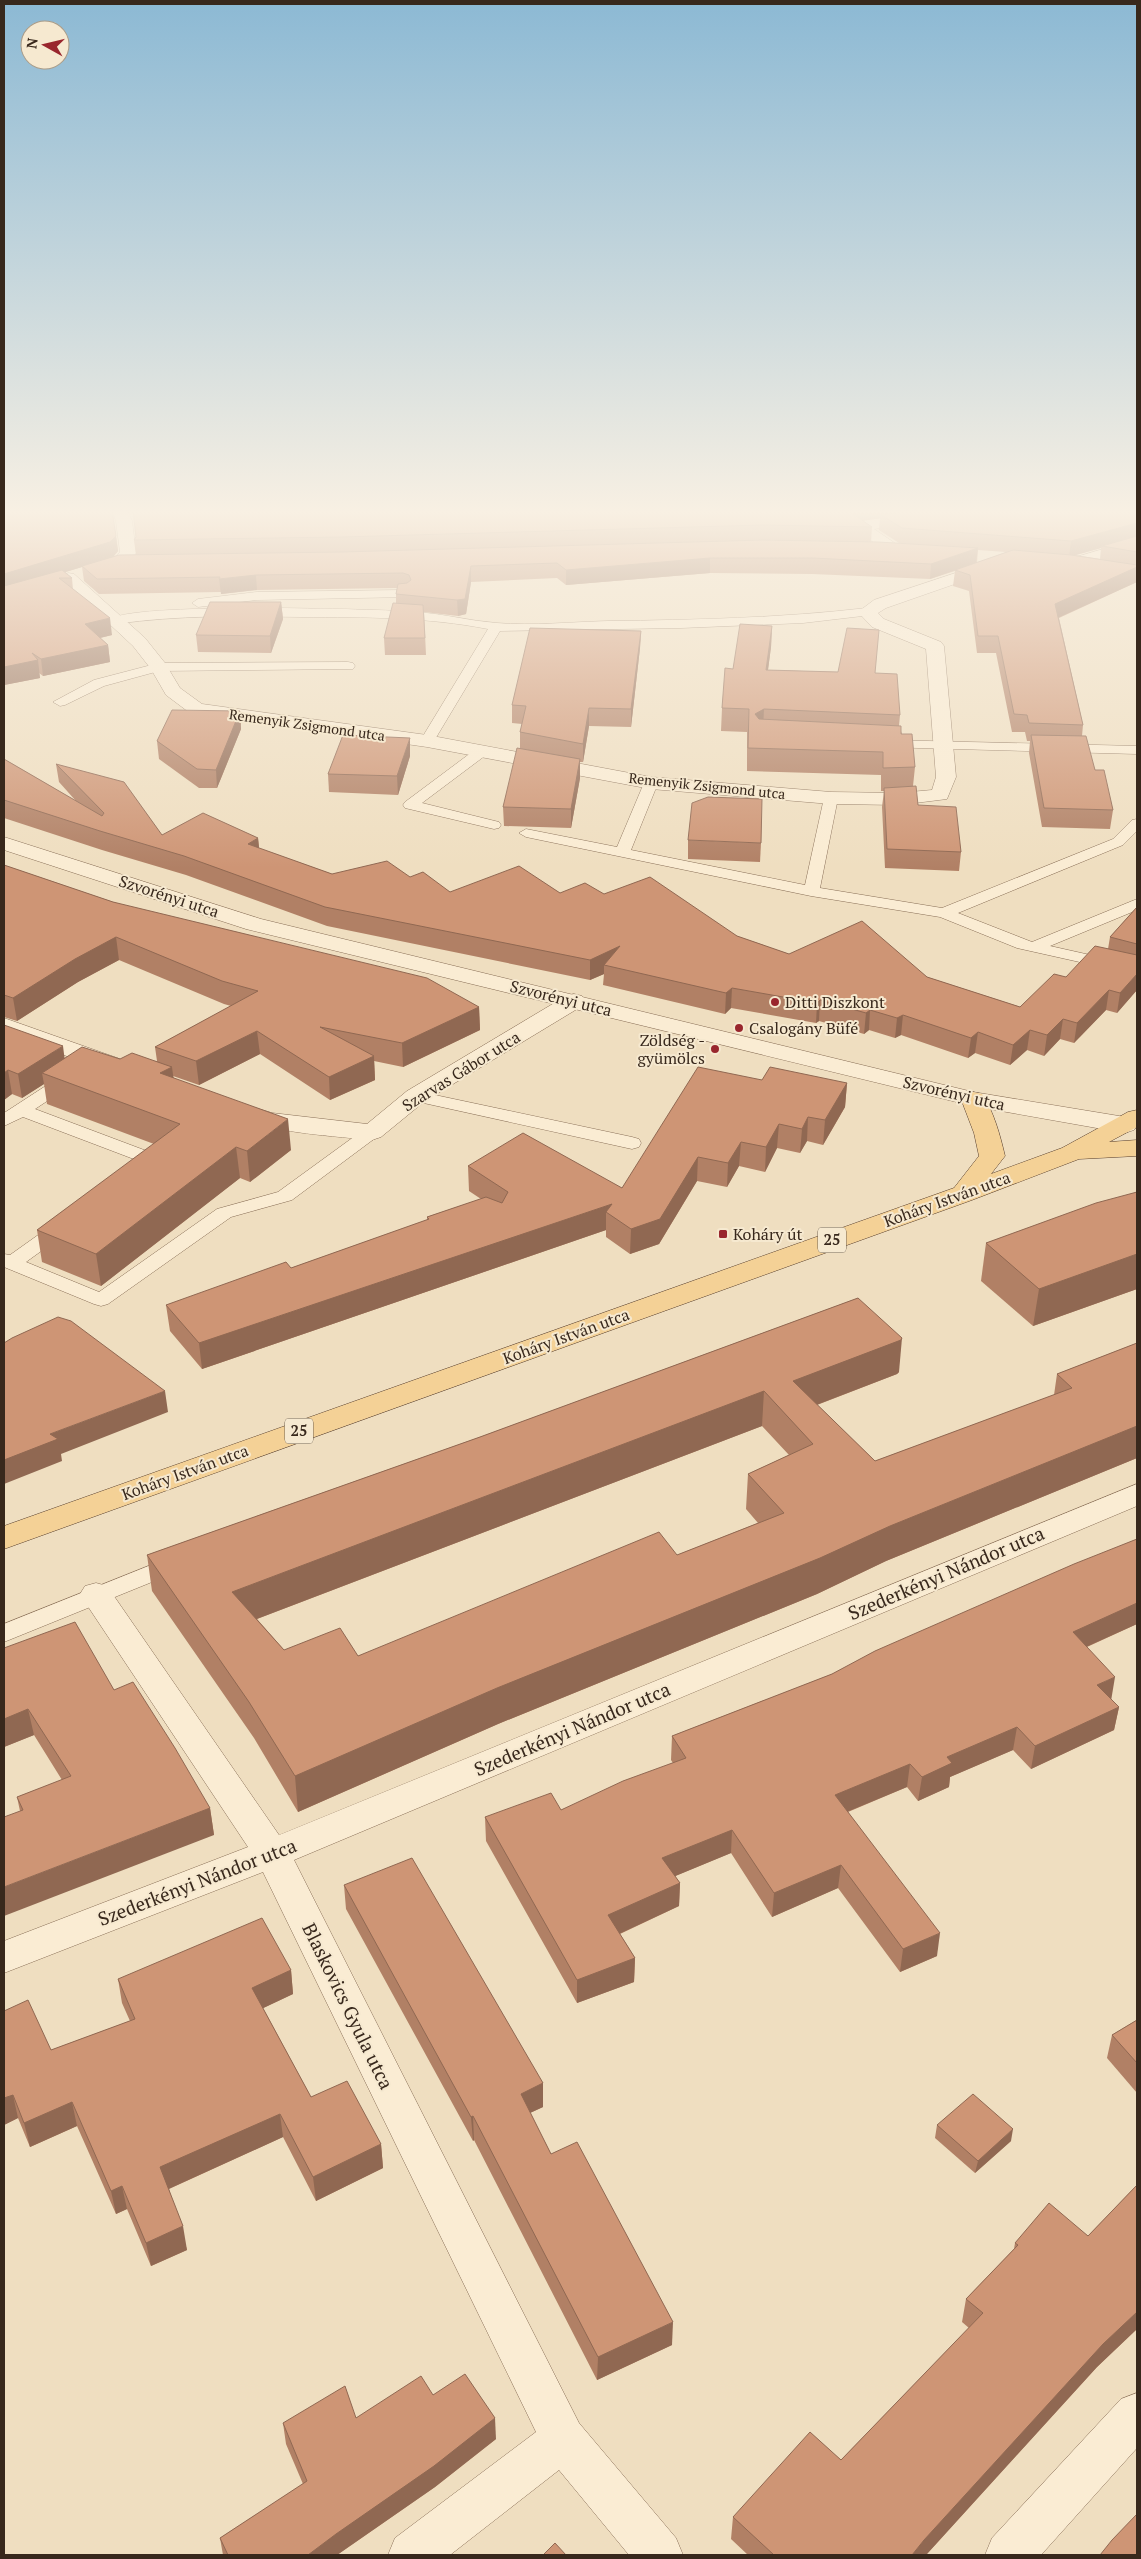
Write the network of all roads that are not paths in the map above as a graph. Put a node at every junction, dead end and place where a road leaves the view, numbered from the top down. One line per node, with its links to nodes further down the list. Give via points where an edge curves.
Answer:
1 (125, 628): 5 (street, Remenyik Zsigmond utca)
2 (495, 628): 7 (lane)
3 (891, 628): 9 (street, Remenyik Zsigmond utca, via 935,646)
4 (348, 666): 5 (lane)
5 (159, 667): 6 (lane, via 99,683); 7 (street, Remenyik Zsigmond utca, via 173,691 197,709)
6 (60, 702)
7 (427, 741): 11 (street, Remenyik Zsigmond utca)
8 (876, 744): 9 (lane)
9 (944, 744): 10 (lane); 13 (street, Remenyik Zsigmond utca, via 946,777 940,794 899,799)
10 (1137, 750)
11 (481, 752): 12 (street, Remenyik Zsigmond utca); 15 (lane, via 410,805)
12 (651, 783): 13 (street, Remenyik Zsigmond utca); 18 (lane)
13 (831, 798): 19 (lane)
14 (1137, 823): 21 (lane, via 1118,842)
15 (494, 825)
16 (526, 833): 18 (lane)
17 (4, 843): 24 (street, Szvorényi utca, via 254,924)
18 (622, 852): 19 (lane)
19 (811, 891): 21 (lane)
20 (1137, 904): 22 (lane)
21 (944, 913): 22 (lane)
22 (1034, 947): 23 (lane)
23 (1125, 968)
24 (574, 1001): 28 (street, Szarvas Gábor utca); 29 (street, Szvorényi utca)
25 (4, 1025): 26 (street)
26 (98, 1059): 27 (street); 31 (lane)
27 (136, 1072)
28 (416, 1096): 34 (street, Szarvas Gábor utca); 35 (lane)
29 (973, 1099): 33 (street, Szvorényi utca); 39 (main road, via 987,1133 992,1156)
30 (230, 1106): 34 (street, via 268,1120)
31 (21, 1110): 32 (lane); 38 (lane, via 153,1160)
32 (4, 1121)
33 (1131, 1121): 37 (main road, Koháry István utca / 25)
34 (372, 1132): 41 (lane, via 285,1196 224,1213 101,1300)
35 (632, 1143)
36 (1137, 1148): 37 (main road)
37 (1071, 1153): 39 (main road, Koháry István utca / 25)
38 (130, 1177)
39 (963, 1194): 43 (main road, Koháry István utca / 25)
40 (75, 1217): 41 (lane)
41 (8, 1261)
42 (1137, 1494): 47 (street, Szederkényi Nándor utca)
43 (4, 1538)
44 (198, 1554): 45 (lane)
45 (96, 1594): 46 (lane); 47 (street, Blaskovics Gyula utca)
46 (4, 1633)
47 (272, 1853): 48 (street, Szederkényi Nándor utca); 50 (street, Blaskovics Gyula utca)
48 (4, 1957)
49 (1137, 2415): 53 (street)
50 (562, 2438): 51 (street); 52 (street, Blaskovics Gyula utca)
51 (412, 2555)
52 (659, 2555)
53 (1009, 2555)

